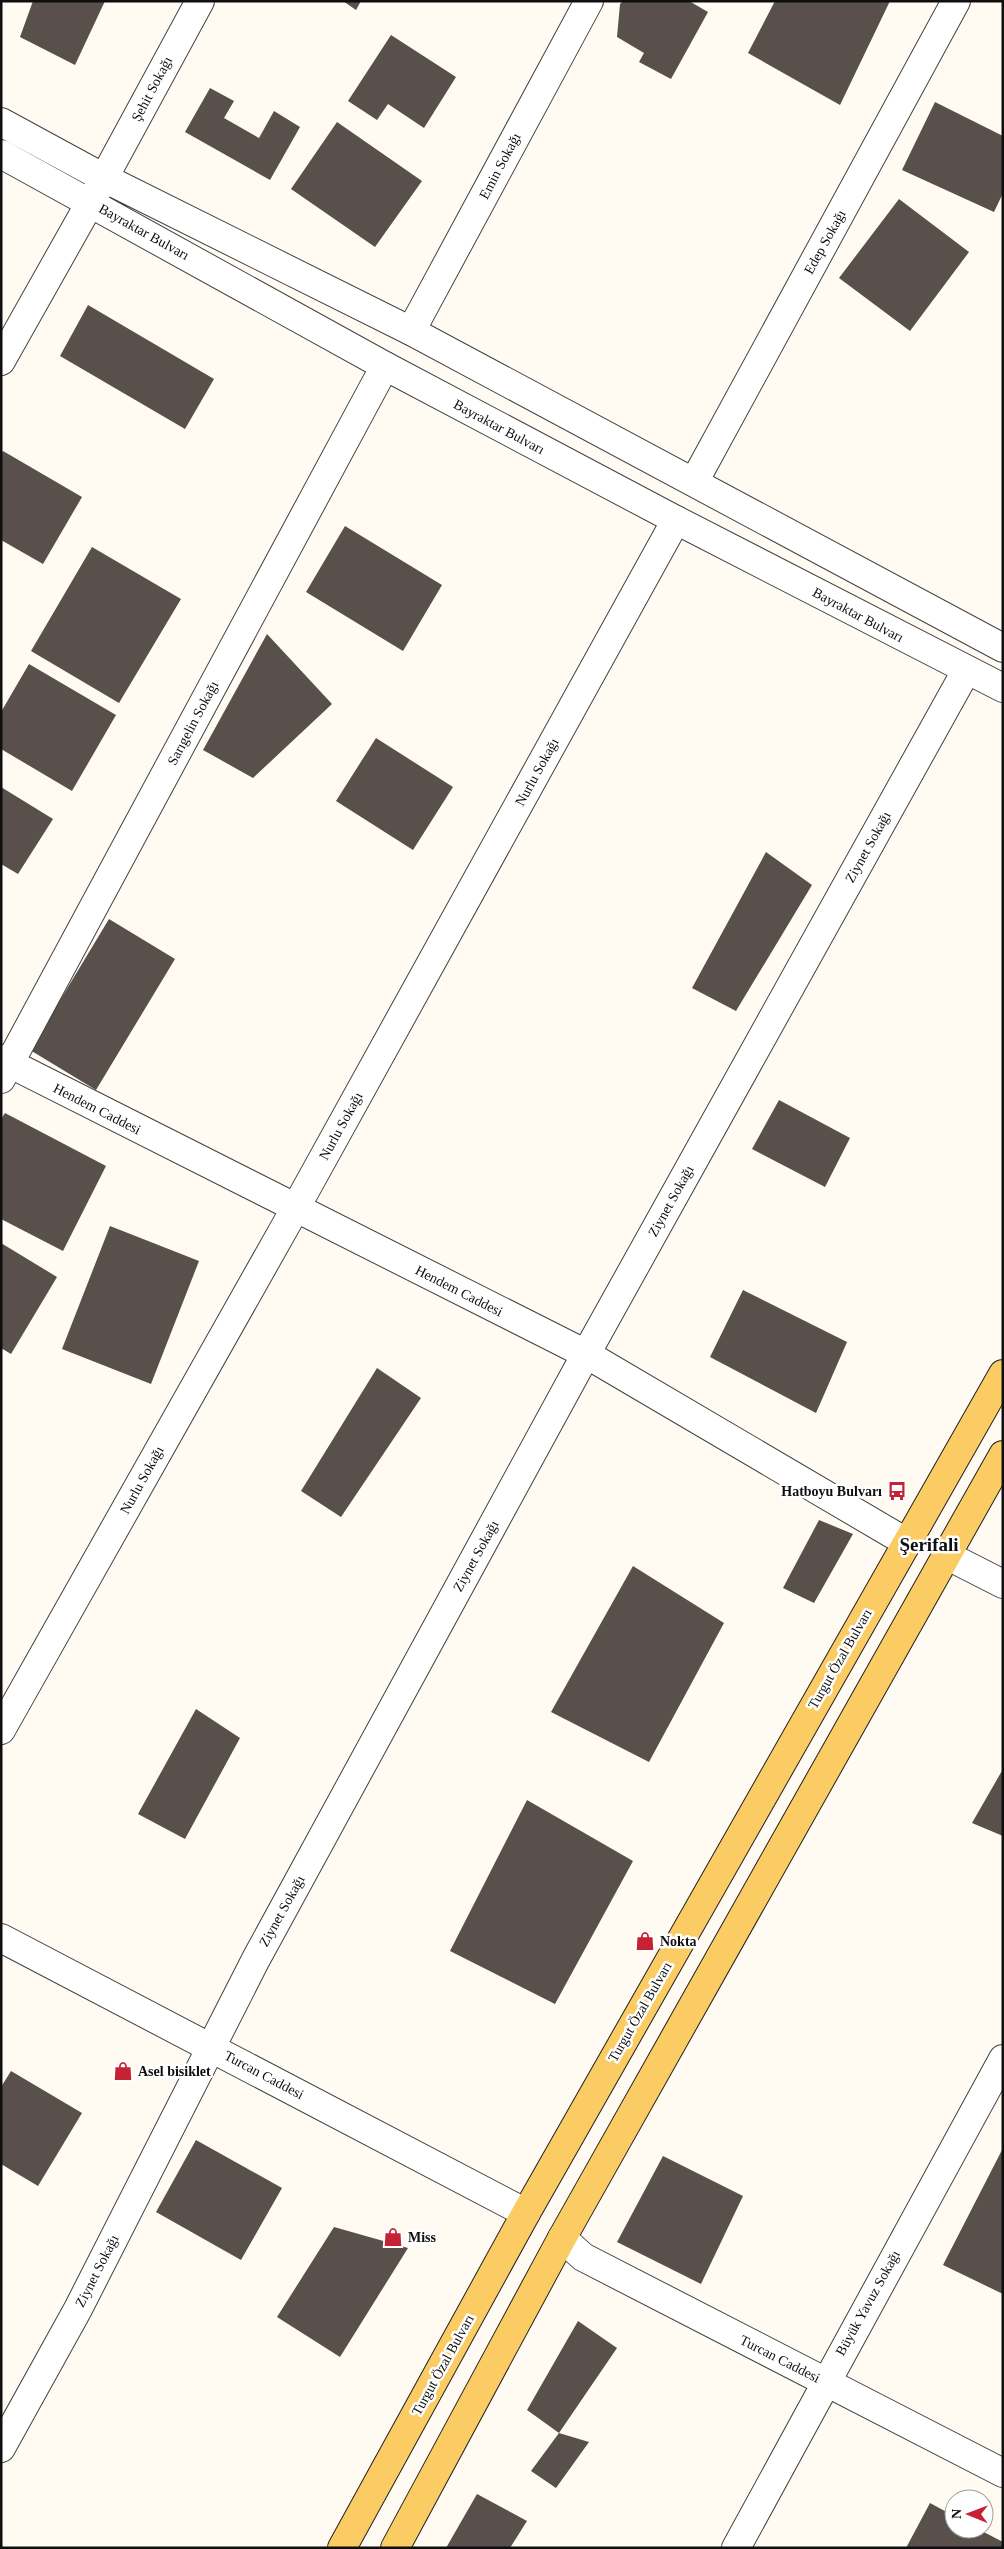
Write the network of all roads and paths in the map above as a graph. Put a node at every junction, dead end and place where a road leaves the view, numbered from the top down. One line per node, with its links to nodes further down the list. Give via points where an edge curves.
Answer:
1 (200, 1): 6 (street, Şehit Sokağı)
2 (589, 1): 8 (street, Emin Sokağı)
3 (956, 1): 11 (street, Edep Sokağı)
4 (1, 122): 6 (street, Bayraktar Bulvarı)
5 (1, 154): 7 (street, Bayraktar Bulvarı)
6 (104, 178): 7 (street, Şehit Sokağı); 8 (street, Bayraktar Bulvarı)
7 (90, 202): 9 (street, Şehit Sokağı); 10 (street, Bayraktar Bulvarı)
8 (411, 331): 11 (street, Bayraktar Bulvarı)
9 (1, 361)
10 (385, 366): 12 (street, Bayraktar Bulvarı); 16 (street, Sarıgelin Sokağı)
11 (694, 482): 13 (street, Bayraktar Bulvarı)
12 (676, 520): 14 (street, Bayraktar Bulvarı); 17 (street, Nurlu Sokağı)
13 (1000, 641)
14 (966, 671): 15 (street, Bayraktar Bulvarı); 18 (street, Ziynet Sokağı)
15 (1003, 688)
16 (4, 1067): 17 (street, Hendem Caddesi)
17 (295, 1209): 18 (street, Hendem Caddesi); 24 (street, Nurlu Sokağı)
18 (586, 1354): 21 (street, Hendem Caddesi); 26 (street, Ziynet Sokağı, via 256,1959)
19 (1003, 1374): 21 (main road, Turgut Özal Bulvarı)
20 (1003, 1455): 22 (main road)
21 (906, 1542): 28 (main road, Turgut Özal Bulvarı)
22 (948, 1556): 23 (street); 29 (main road)
23 (1003, 1584)
24 (1, 1730)
25 (1, 1938): 26 (street, Turcan Caddesi)
26 (213, 2048): 28 (street, Turcan Caddesi); 31 (street, Ziynet Sokağı, via 78,2309)
27 (1003, 2059): 30 (street, Büyük Yavuz Sokağı)
28 (526, 2213): 33 (main road, Turgut Özal Bulvarı)
29 (562, 2238): 30 (street, Turcan Caddesi, via 583,2256); 34 (main road)
30 (825, 2382): 32 (street, Turcan Caddesi); 35 (street, Büyük Yavuz Sokağı)
31 (1, 2448)
32 (1003, 2473)
33 (342, 2548)
34 (396, 2548)
35 (736, 2548)

